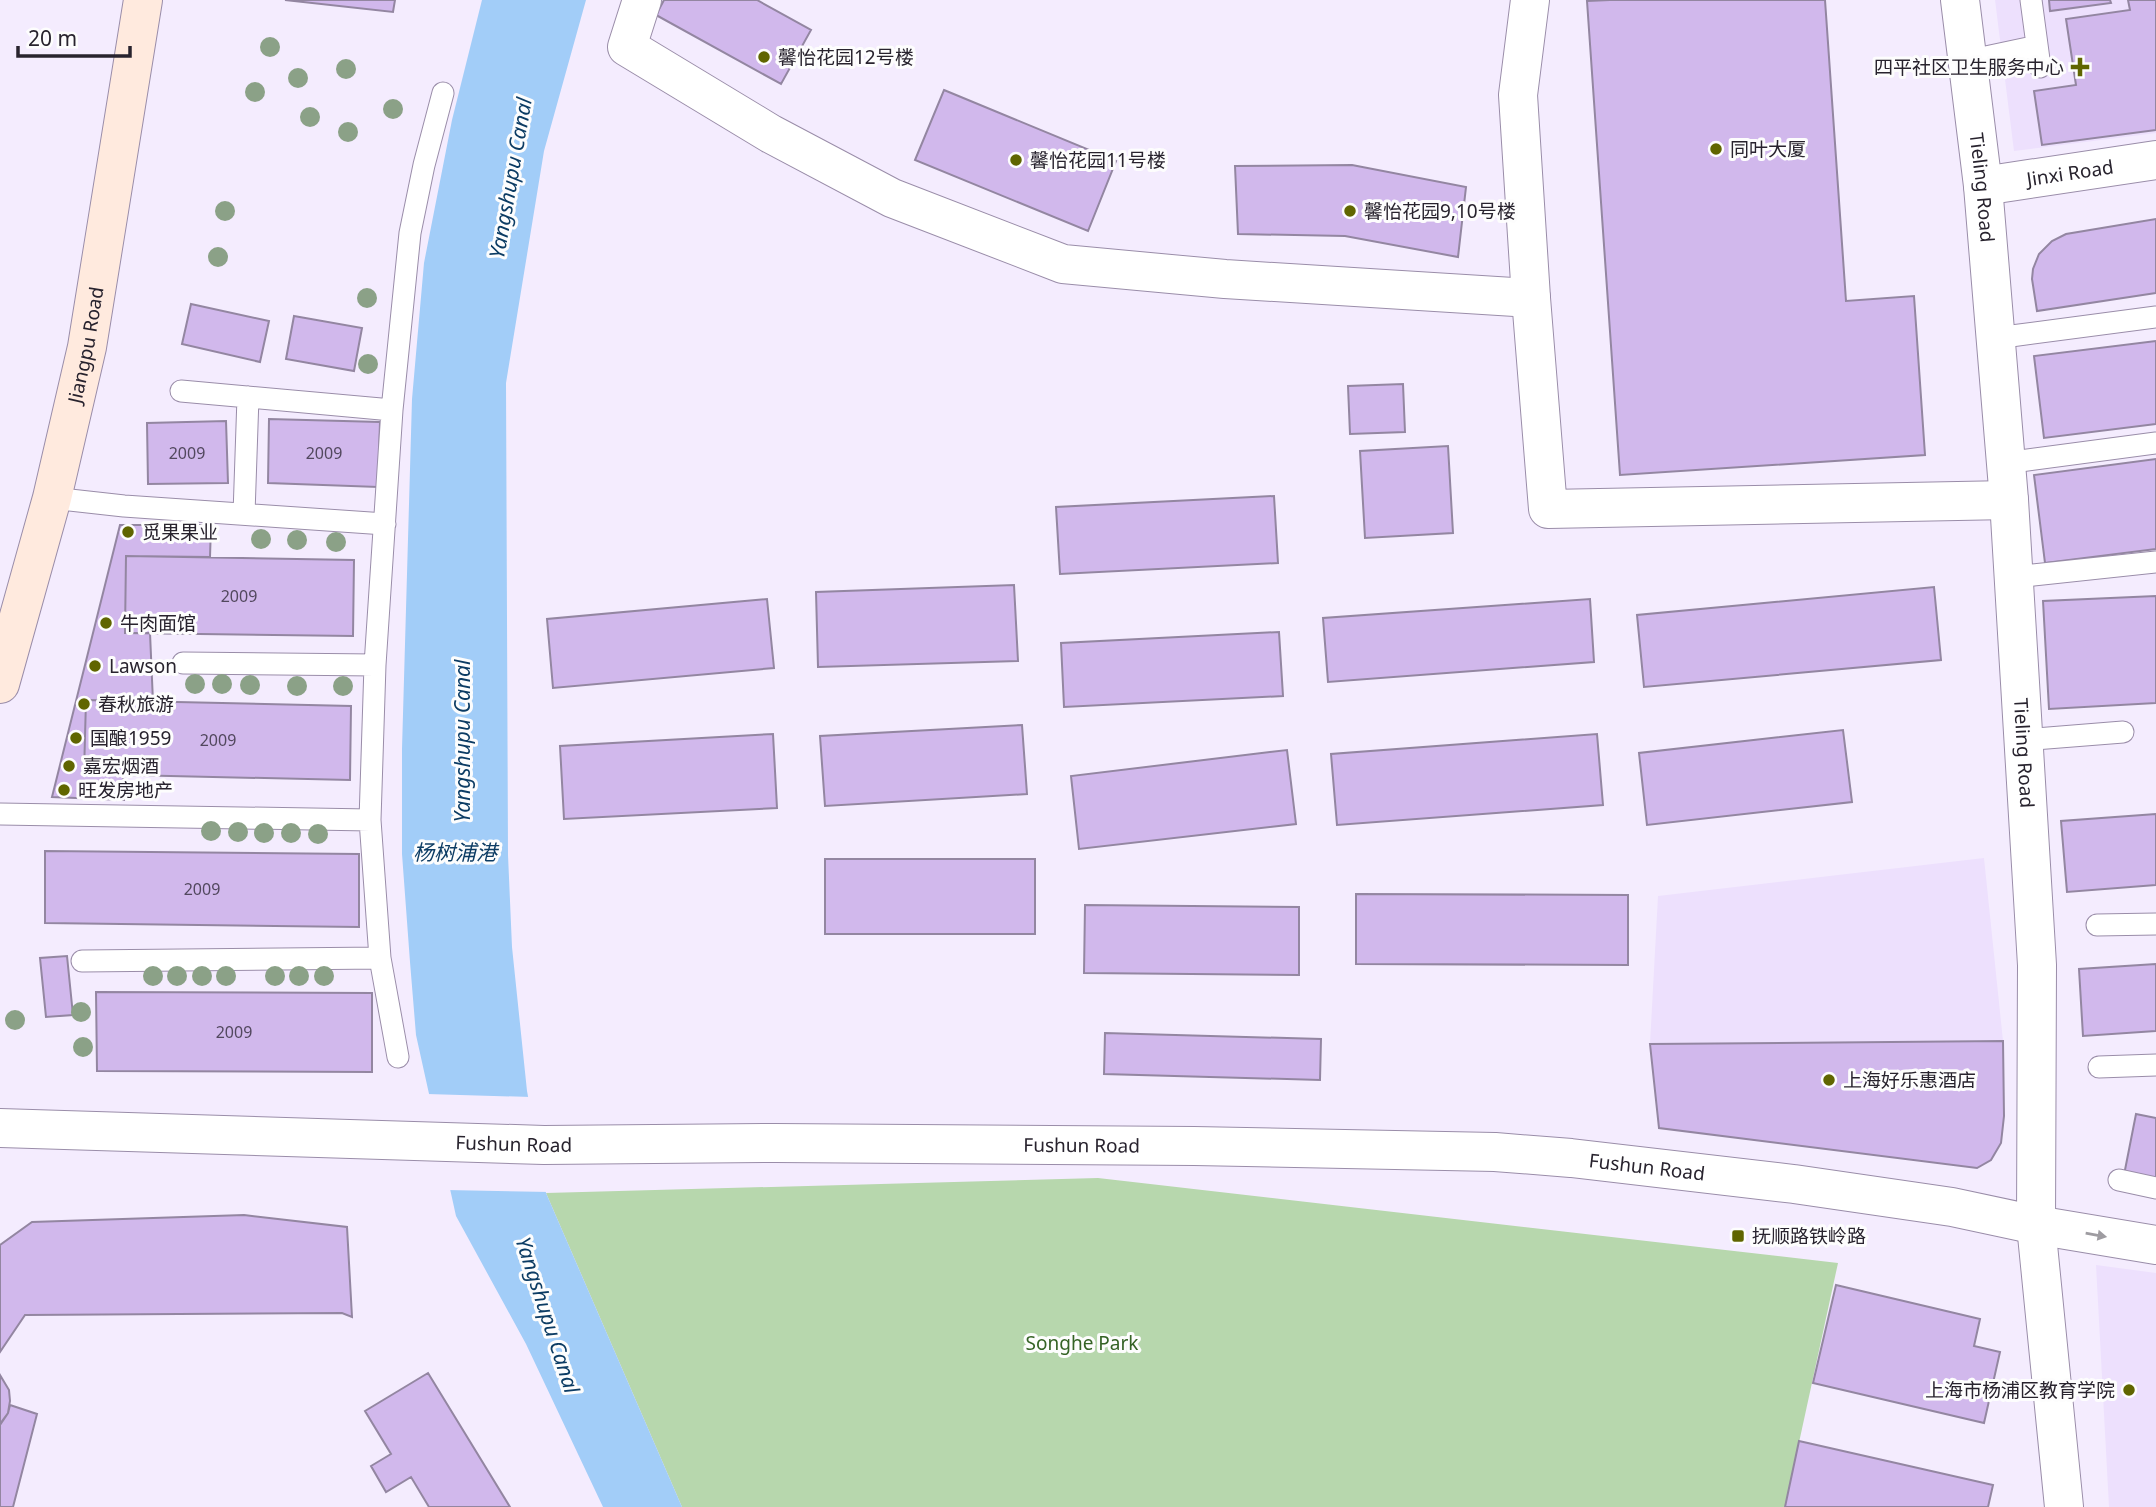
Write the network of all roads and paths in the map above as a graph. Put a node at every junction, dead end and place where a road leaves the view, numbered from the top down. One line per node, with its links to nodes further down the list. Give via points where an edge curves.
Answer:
1 (143, 0): 18 (main road, Jiangpu Road, via 87,347)
2 (642, 0): 10 (street, via 627,47 771,134 892,198 1063,264)
3 (1531, 0): 10 (street, via 1518,95)
4 (1960, 0): 6 (street, Tieling Road)
5 (2031, 0): 6 (lane, via 2038,57)
6 (1968, 61): 9 (street, Tieling Road)
7 (443, 93): 15 (lane, via 410,233)
8 (2156, 160): 9 (street, Jinxi Road)
9 (1983, 186): 12 (street, Tieling Road)
10 (1531, 298): 17 (street, via 1548,509)
11 (2156, 317): 12 (lane)
12 (1996, 338): 17 (street, Tieling Road)
13 (181, 391): 14 (lane)
14 (248, 397): 15 (lane); 19 (lane)
15 (392, 410): 20 (lane)
16 (2156, 443): 17 (lane)
17 (2007, 481): 22 (street, Tieling Road)
18 (51, 498): 19 (lane); 25 (main road, Jiangpu Road)
19 (244, 514): 20 (lane)
20 (385, 524): 24 (lane)
21 (2156, 562): 22 (lane)
22 (2014, 577): 27 (street, Tieling Road)
23 (183, 663): 24 (lane)
24 (375, 665): 29 (lane)
25 (0, 684)
26 (2123, 732): 27 (lane)
27 (2022, 740): 40 (street, Tieling Road, via 2037,965)
28 (0, 814): 29 (lane)
29 (370, 820): 32 (lane)
30 (2156, 924): 31 (lane)
31 (2097, 925)
32 (380, 958): 33 (lane); 34 (lane)
33 (82, 961)
34 (398, 1057)
35 (2156, 1065): 36 (lane)
36 (2099, 1066)
37 (0, 1128): 40 (street, Fushun Road, via 544,1144 978,1144 1495,1152 1807,1186)
38 (2119, 1180): 39 (lane)
39 (2156, 1188)
40 (2036, 1224): 41 (street, Fushun Road, one-way to 41); 42 (street, Tieling Road)
41 (2156, 1245)
42 (2064, 1507)

